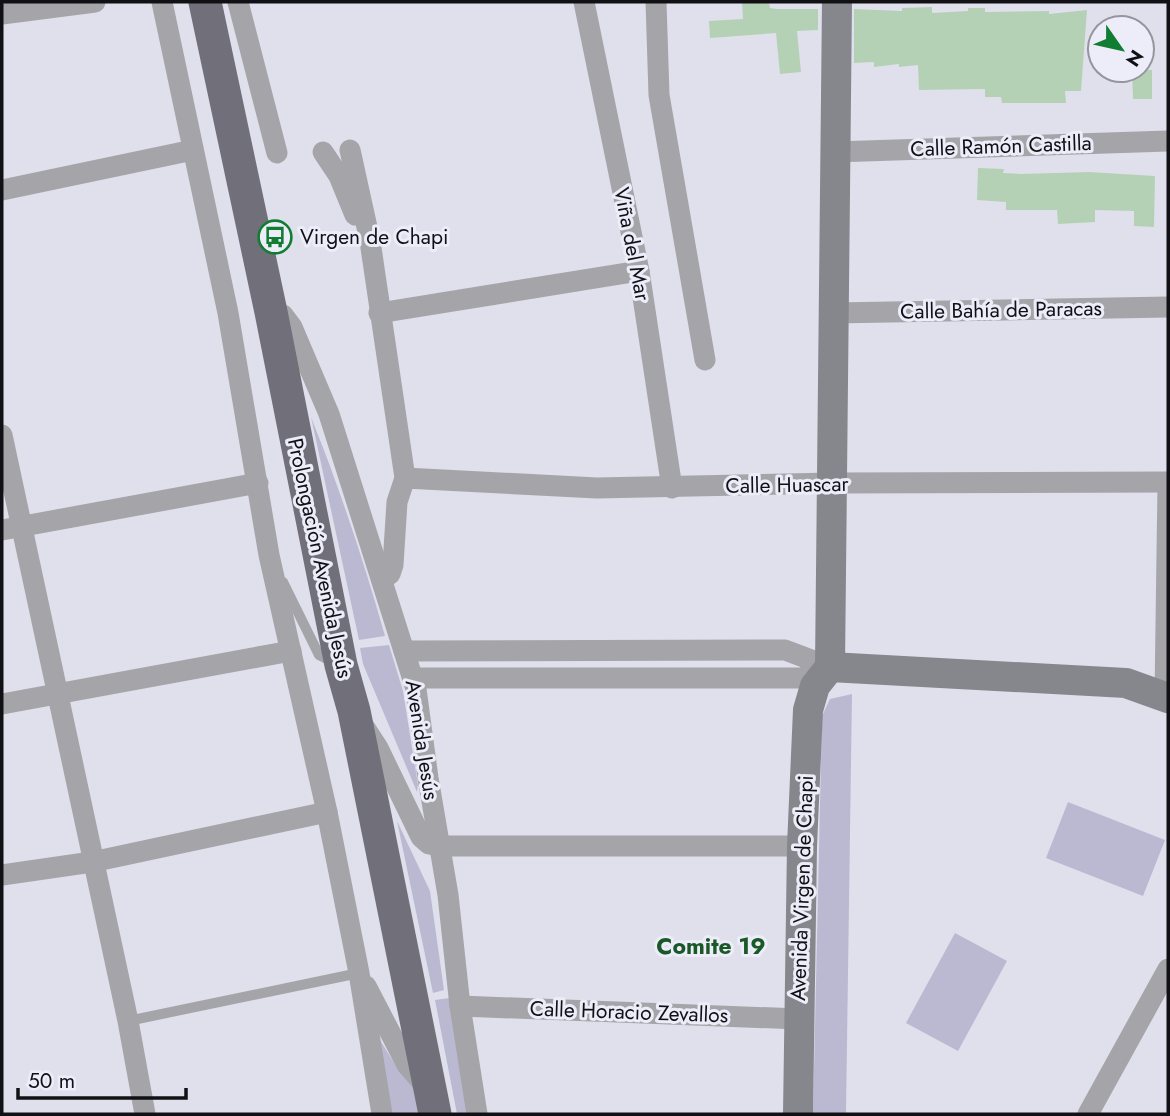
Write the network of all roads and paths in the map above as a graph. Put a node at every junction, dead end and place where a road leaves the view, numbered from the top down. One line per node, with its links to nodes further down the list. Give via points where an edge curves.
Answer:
1 (95, 2): 8 (street)
2 (162, 2): 10 (street)
3 (205, 2): 19 (main road, Prolongación Avenida Jesús)
4 (238, 2): 14 (street)
5 (584, 2): 17 (street, Viña del Mar)
6 (656, 2): 22 (street, via 659,95)
7 (837, 2): 13 (street)
8 (2, 14)
9 (1168, 141): 13 (street, Calle Ramón Castilla)
10 (193, 150): 15 (street); 25 (street)
11 (350, 150): 16 (street)
12 (323, 152): 16 (street)
13 (834, 152): 21 (street)
14 (277, 153)
15 (2, 190)
16 (370, 241): 20 (street)
17 (639, 271): 20 (street); 28 (street, Viña del Mar)
18 (1168, 307): 21 (street, Calle Bahía de Paracas)
19 (271, 312): 31 (street, Avenida Jesús, via 283,315 292,327 329,414); 34 (main road, Prolongación Avenida Jesús)
20 (379, 313): 24 (street)
21 (834, 313): 26 (street)
22 (705, 360)
23 (2, 435): 29 (street)
24 (405, 478): 28 (street, Calle Huascar); 31 (street, via 397,502 393,565 390,574)
25 (258, 483): 29 (street); 30 (street)
26 (832, 483): 27 (street, Calle Huascar); 28 (street, Calle Huascar); 35 (street)
27 (1168, 483): 38 (street)
28 (672, 488)
29 (11, 529): 37 (street)
30 (269, 555): 32 (street); 34 (lane, via 319,655)
31 (382, 578): 33 (street, Avenida Jesús)
32 (290, 651): 37 (street); 41 (street)
33 (404, 651): 35 (street, via 785,650); 36 (street, Avenida Jesús)
34 (341, 665): 40 (main road, Prolongación Avenida Jesús)
35 (830, 667): 36 (street, via 801,678); 38 (street, via 1126,683); 43 (street, Avenida Virgen de Chapi, via 815,686 808,710)
36 (414, 678): 42 (street, Avenida Jesús)
37 (57, 696): 39 (street); 44 (street)
38 (1167, 697)
39 (2, 704)
40 (354, 712): 42 (street, via 378,748 421,837); 51 (main road, Prolongación Avenida Jesús)
41 (327, 811): 44 (street); 47 (street)
42 (440, 846): 43 (street); 48 (street, Avenida Jesús)
43 (802, 846): 49 (street, Avenida Virgen de Chapi)
44 (92, 862): 45 (street); 50 (street)
45 (2, 875)
46 (1168, 968): 56 (street)
47 (359, 973): 50 (lane); 51 (street); 53 (street)
48 (460, 1006): 49 (street, Calle Horacio Zevallos); 54 (street, Avenida Jesús)
49 (799, 1019): 55 (street, Avenida Virgen de Chapi)
50 (128, 1021): 52 (street)
51 (433, 1104)
52 (145, 1114)
53 (382, 1114)
54 (477, 1114)
55 (798, 1114)
56 (1088, 1114)

